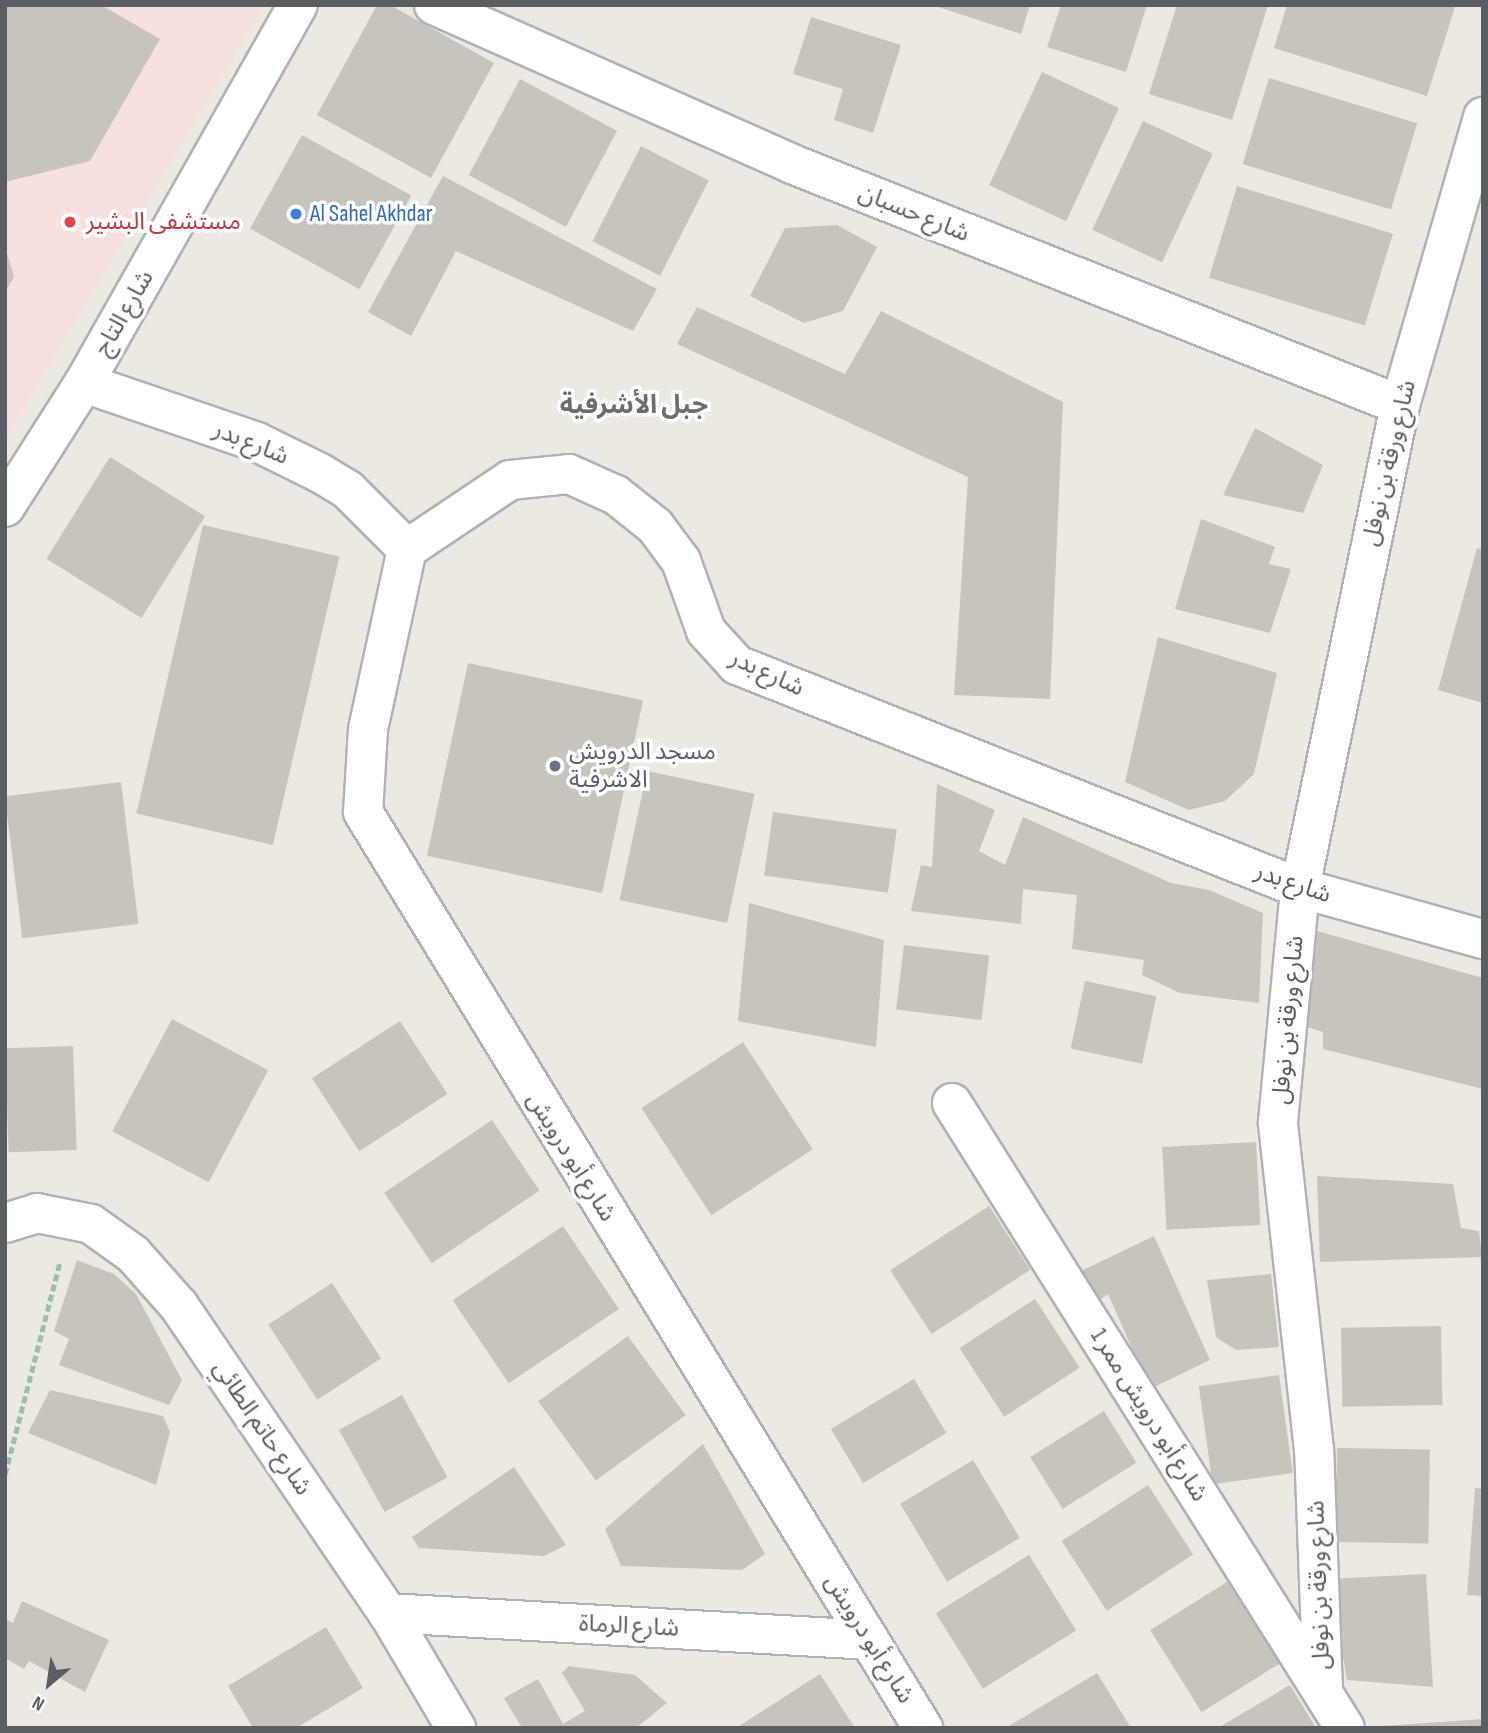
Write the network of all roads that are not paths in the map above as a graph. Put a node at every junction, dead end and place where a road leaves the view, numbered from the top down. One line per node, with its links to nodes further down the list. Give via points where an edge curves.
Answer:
1 (298, 5): 4 (street, شارع التاج)
2 (435, 5): 5 (street, شارع حسبان, via 804,169)
3 (1483, 117): 5 (street, شارع ورقة بن نوفل)
4 (84, 383): 6 (street, شارع التاج); 7 (street, شارع بدر, via 257,442 320,473 348,490)
5 (1400, 405): 8 (street, شارع ورقة بن نوفل)
6 (5, 507)
7 (407, 549): 8 (street, شارع بدر, via 510,480 548,472 589,481 655,526 681,561 706,631 737,665); 13 (street, شارع أبو درويش, via 366,742 363,812)
8 (1300, 888): 9 (street, شارع بدر); 14 (street, شارع ورقة بن نوفل, via 1278,1135 1314,1450)
9 (1483, 939)
10 (952, 1103): 14 (street, شارع أبو درويش ممر 1)
11 (5, 1223): 12 (street, شارع حاتم الطائي, via 37,1213 91,1224 133,1254 179,1306)
12 (388, 1613): 13 (street, شارع الرماة); 15 (street, شارع حاتم الطائي)
13 (869, 1640): 16 (street, شارع أبو درويش)
14 (1323, 1691): 17 (street, شارع أبو درويش ممر 1)
15 (456, 1728)
16 (923, 1728)
17 (1345, 1728)

